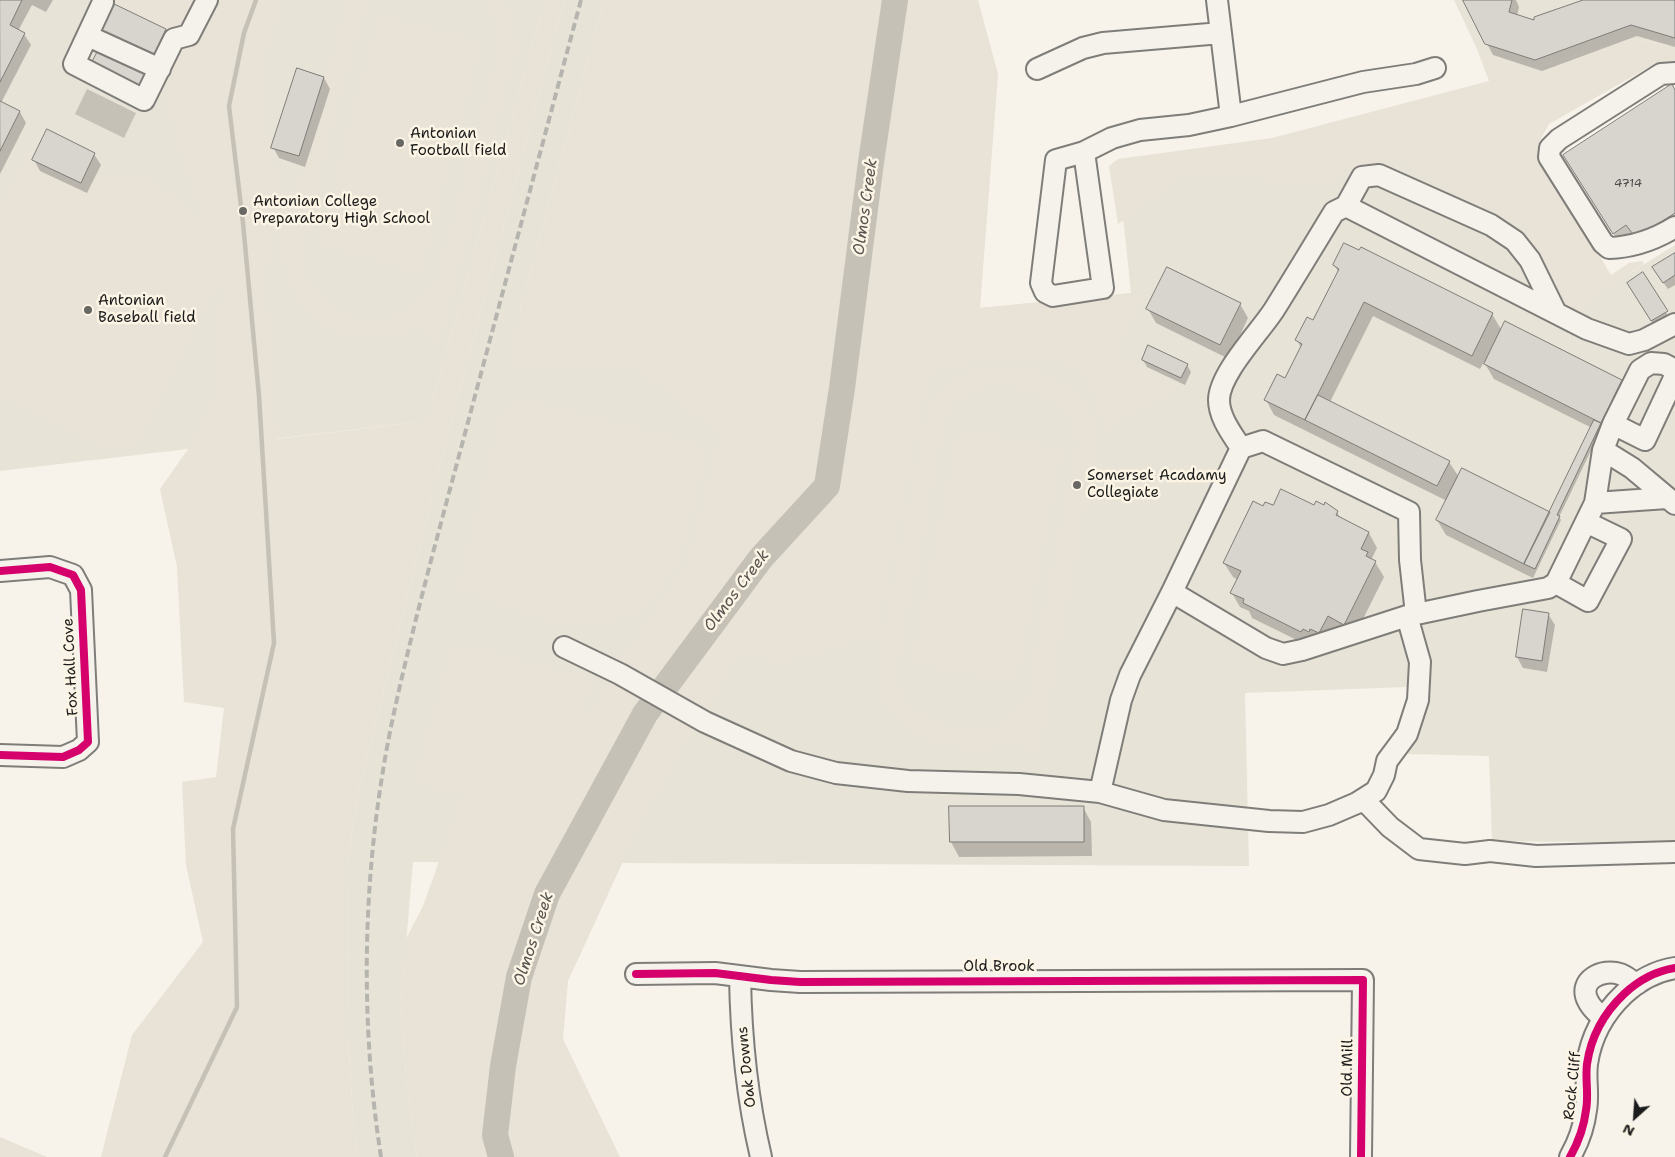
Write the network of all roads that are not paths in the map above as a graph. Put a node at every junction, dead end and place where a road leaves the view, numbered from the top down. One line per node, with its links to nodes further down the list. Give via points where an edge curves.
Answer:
1 (207, 0): 7 (street, via 189,35 174,38)
2 (1217, 0): 4 (street)
3 (104, 2): 5 (street)
4 (1221, 33): 8 (street, via 1104,43 1083,48); 10 (street)
5 (88, 36): 7 (street); 7 (street, via 74,64 144,100)
6 (1435, 68): 10 (street, via 1363,82)
7 (160, 69)
8 (1037, 70)
9 (1675, 73): 13 (street, via 1661,74 1559,139 1550,148 1549,157 1609,248 1638,245)
10 (1231, 116): 11 (street, via 1189,125 1140,130 1112,138)
11 (1084, 152): 11 (street, via 1102,288 1053,296 1045,292 1041,283 1056,160)
12 (1346, 206): 14 (street); 14 (street, via 1362,177 1380,175 1491,225 1515,241 1530,260); 19 (street, via 1334,212 1273,312 1221,386 1219,401 1222,415)
13 (1675, 228)
14 (1556, 313): 15 (street, via 1587,329 1629,344)
15 (1675, 324)
16 (1675, 370): 18 (street, via 1664,364 1650,363 1640,370)
17 (1675, 376): 18 (street, via 1645,440)
18 (1613, 424): 20 (street)
19 (1242, 448): 26 (street); 27 (street, via 1263,441 1409,512)
20 (1603, 450): 21 (street, via 1632,468); 22 (street)
21 (1671, 501): 22 (street)
22 (1595, 503): 23 (street)
23 (1586, 522): 25 (street); 25 (street, via 1621,538 1588,601)
24 (0, 571): 29 (street, Fox Hall Cove, via 50,567 73,575 81,590 88,742 80,750 64,757)
25 (1556, 583): 27 (street, via 1548,588)
26 (1172, 592): 27 (street, via 1266,648 1283,654); 30 (street, via 1127,683)
27 (1411, 615): 31 (street, via 1420,662 1418,700 1407,734 1387,761 1376,791)
28 (564, 647): 30 (street, via 628,678 705,722 791,761 836,773 908,781 1019,784)
29 (0, 755)
30 (1100, 792): 31 (street, via 1164,810 1302,822 1329,815)
31 (1363, 799): 32 (street, via 1390,827 1420,849 1536,856)
32 (1675, 852)
33 (1675, 968): 37 (street, Rock Cliff)
34 (636, 974): 35 (street, Old Brook, via 715,973)
35 (740, 977): 36 (street, Old Brook, via 800,982); 39 (street, Oak Downs, via 746,1075)
36 (1363, 980): 40 (street, Old Mill)
37 (1637, 984): 38 (street, Rock Cliff, via 1612,1006); 38 (street, via 1621,974 1610,972 1593,977 1585,993 1588,1002)
38 (1603, 1019): 41 (street, Rock Cliff, via 1591,1044 1587,1065 1587,1109)
39 (761, 1157)
40 (1361, 1157)
41 (1570, 1157)

